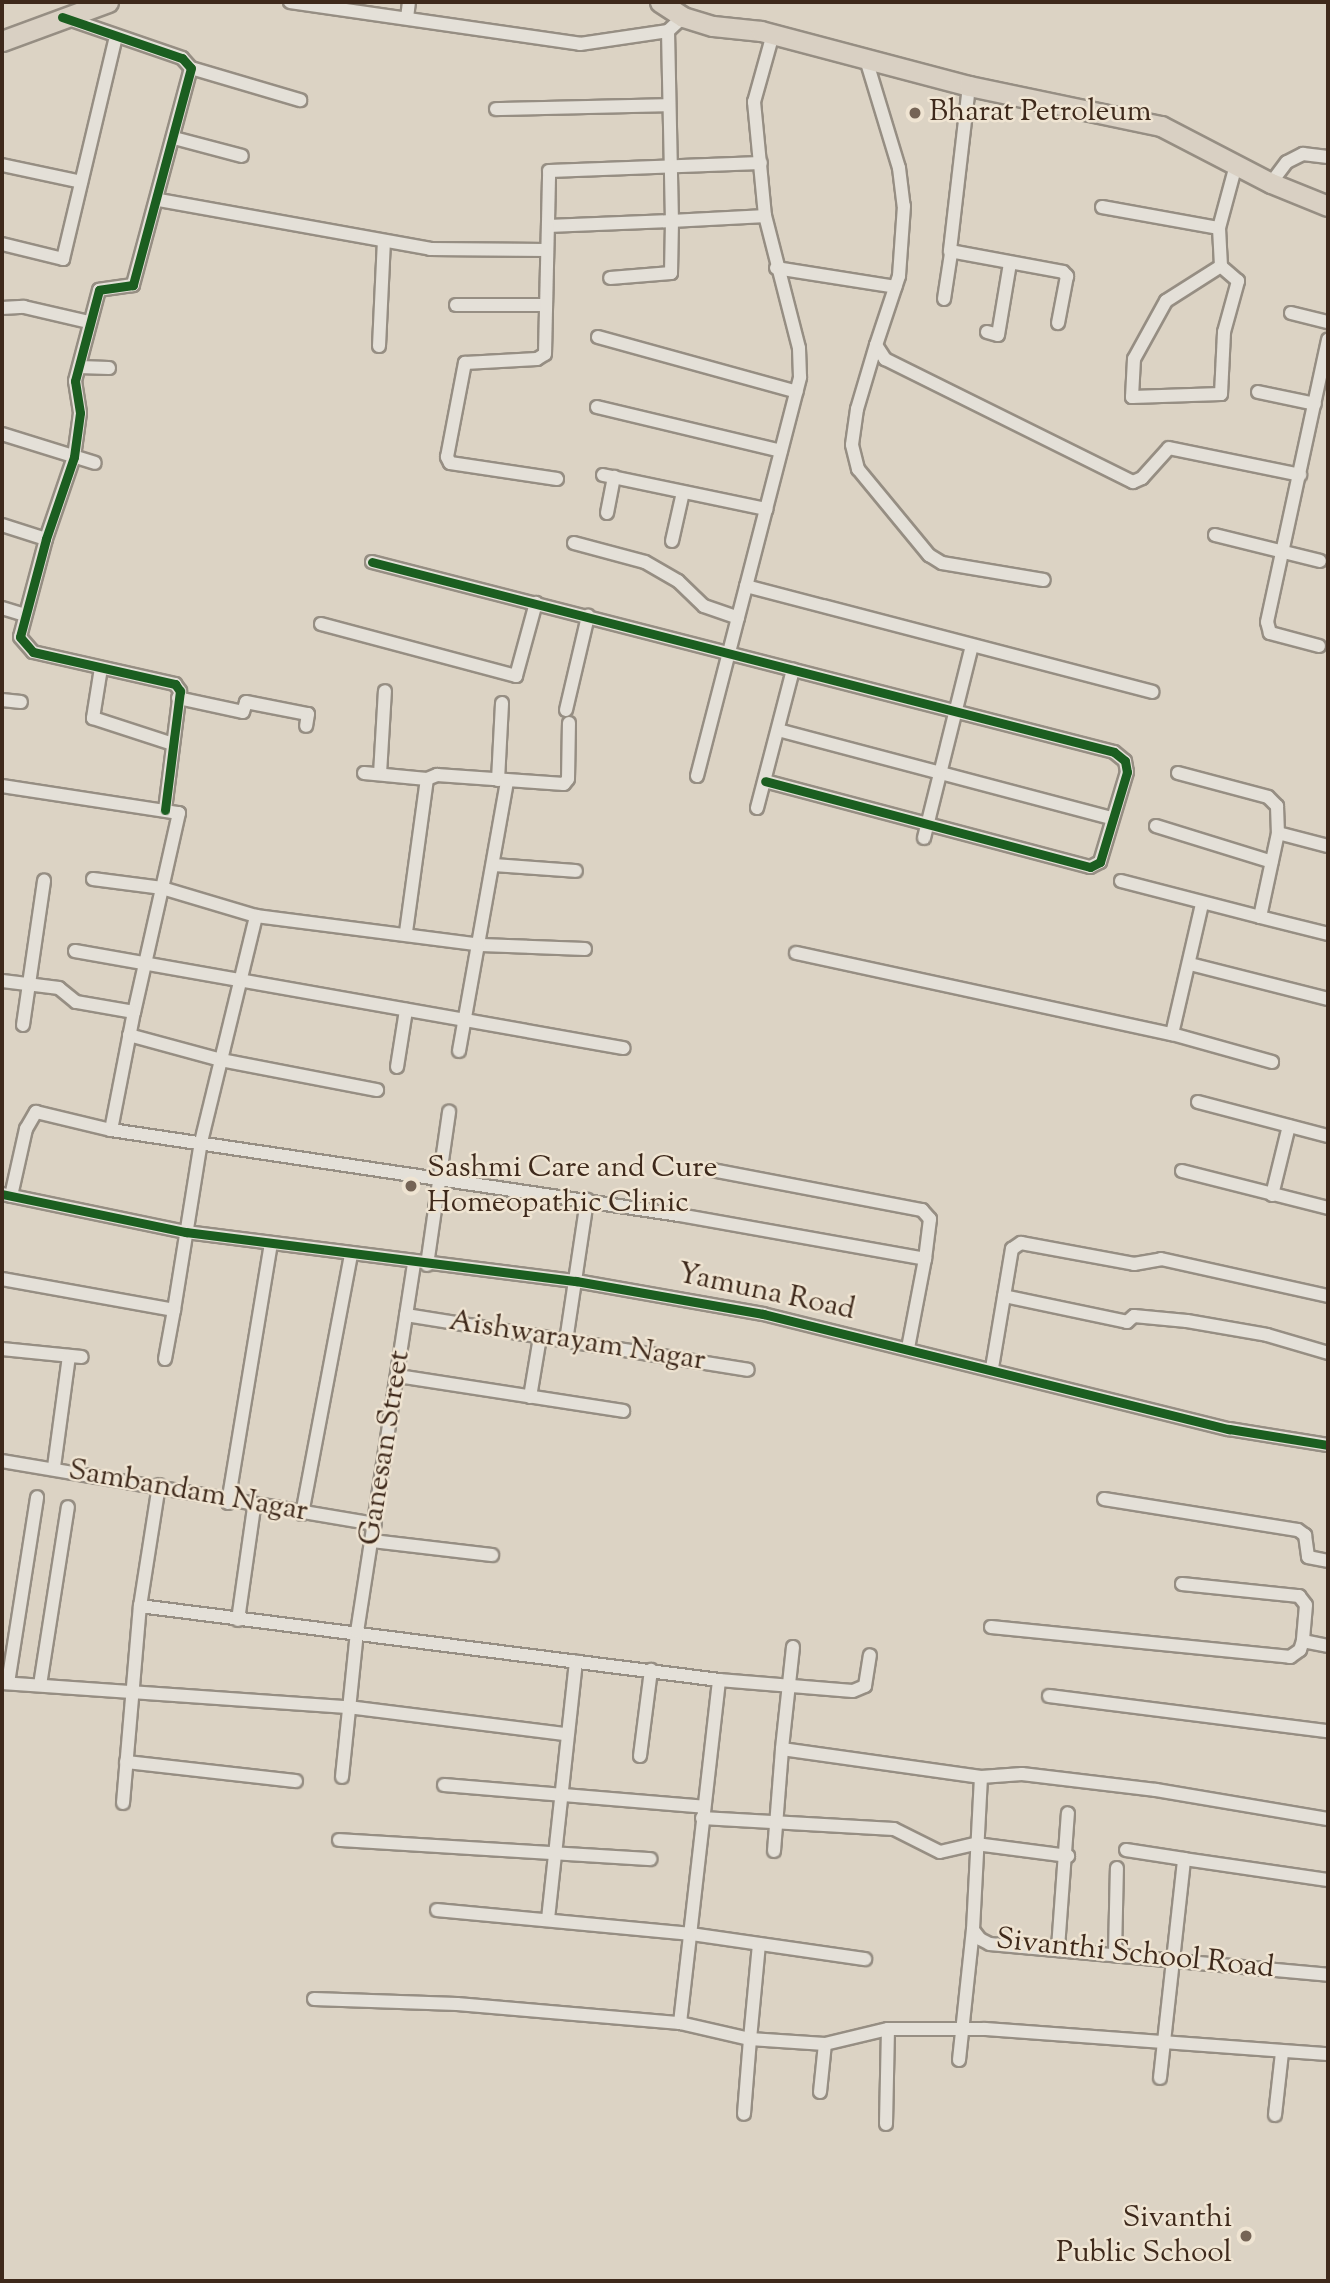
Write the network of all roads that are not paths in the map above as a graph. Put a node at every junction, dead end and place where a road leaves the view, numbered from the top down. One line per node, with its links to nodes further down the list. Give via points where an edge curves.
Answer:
1 (108, 2): 6 (main road)
2 (290, 2): 5 (street)
3 (409, 2): 8 (street)
4 (660, 2): 7 (main road)
5 (354, 6): 8 (street)
6 (62, 17): 11 (street); 12 (main road)
7 (683, 17): 9 (street); 10 (main road)
8 (407, 18): 9 (street, via 580,44)
9 (668, 31): 17 (street)
10 (773, 34): 13 (main road); 22 (street, via 754,102)
11 (116, 37): 14 (street, via 182,58); 26 (street)
12 (2, 41)
13 (865, 55): 15 (main road); 43 (street, via 902,186 904,251)
14 (191, 68): 16 (street); 19 (street)
15 (969, 86): 25 (main road, via 1161,126); 38 (street)
16 (300, 100)
17 (669, 105): 18 (street); 24 (street)
18 (496, 109)
19 (174, 138): 20 (street); 28 (street)
20 (242, 156)
21 (1328, 157): 27 (street, via 1303,154 1287,162)
22 (761, 163): 24 (street); 31 (street)
23 (2, 165): 26 (street)
24 (671, 165): 32 (street); 33 (street, via 553,169 547,176)
25 (1236, 165): 27 (main road); 34 (street)
26 (81, 182): 36 (street, via 63,259)
27 (1271, 183): 29 (main road)
28 (159, 200): 35 (street); 49 (street, via 132,285 101,288)
29 (1328, 206)
30 (1102, 207): 34 (street)
31 (765, 216): 32 (street); 41 (street)
32 (671, 221): 33 (street); 42 (street, via 671,273)
33 (548, 226): 37 (street)
34 (1219, 228): 40 (street)
35 (384, 242): 37 (street, via 430,249); 56 (street)
36 (2, 244)
37 (548, 250): 46 (street)
38 (951, 254): 39 (street); 44 (street)
39 (1010, 263): 51 (street, via 1067,276); 52 (street, via 998,335)
40 (1221, 266): 40 (street, via 1166,301 1134,359 1132,397 1221,394 1224,332 1238,281)
41 (776, 268): 43 (street); 59 (street, via 799,348)
42 (610, 278)
43 (896, 287): 55 (street)
44 (944, 299)
45 (456, 305): 46 (street)
46 (546, 305): 68 (street, via 543,358 465,363 447,460)
47 (2, 308): 49 (street, via 24,307)
48 (1291, 313): 50 (street)
49 (89, 322): 57 (street)
50 (1328, 322)
51 (1058, 323)
52 (988, 332)
53 (598, 337): 59 (street)
54 (1328, 340): 61 (street)
55 (876, 345): 67 (street, via 885,359 1133,482 1169,447); 80 (street, via 857,409 852,445 858,469 929,555 942,563)
56 (379, 346)
57 (79, 367): 58 (street); 65 (street)
58 (109, 368)
59 (797, 392): 64 (street)
60 (1258, 392): 61 (street)
61 (1315, 404): 67 (street)
62 (597, 407): 64 (street)
63 (2, 434): 65 (street)
64 (781, 451): 70 (street)
65 (74, 457): 66 (street); 74 (street)
66 (94, 463)
67 (1300, 475): 77 (street)
68 (557, 480)
69 (683, 492): 70 (street); 71 (street, via 609,476); 75 (street)
70 (766, 509): 81 (street)
71 (607, 513)
72 (2, 525): 74 (street)
73 (1215, 535): 77 (street)
74 (46, 539): 84 (street)
75 (671, 541)
76 (574, 543): 86 (street, via 645,562 678,581 704,606)
77 (1282, 552): 78 (street); 89 (street, via 1267,622 1270,633)
78 (1320, 561)
79 (372, 562): 82 (street)
80 (1044, 580)
81 (746, 586): 86 (street); 88 (street)
82 (536, 603): 85 (street); 87 (street, via 516,676)
83 (2, 608): 84 (street)
84 (25, 615): 91 (street, via 20,637 25,648)
85 (587, 616): 90 (street); 109 (street, via 568,716 567,782)
86 (738, 618): 90 (street)
87 (321, 624)
88 (972, 646): 94 (street); 99 (street)
89 (1319, 646)
90 (729, 653): 92 (street); 107 (street)
91 (101, 668): 95 (street, via 175,684); 102 (street, via 93,718)
92 (793, 670): 99 (street); 101 (street)
93 (385, 691): 106 (street)
94 (1152, 692)
95 (178, 698): 100 (street, via 243,712 246,702 308,714); 102 (street)
96 (2, 700): 97 (street)
97 (21, 702)
98 (502, 703): 109 (street)
99 (956, 713): 104 (street); 114 (street, via 1121,757 1126,772)
100 (306, 726)
101 (778, 730): 104 (street); 110 (street)
102 (173, 744): 113 (street)
103 (364, 773): 106 (street)
104 (941, 773): 114 (street); 115 (street)
105 (1178, 773): 117 (street, via 1268,797 1277,806)
106 (380, 774): 108 (street)
107 (696, 776)
108 (426, 779): 109 (street, via 437,775); 130 (street)
109 (502, 780): 121 (street)
110 (765, 781): 112 (street); 115 (street)
111 (2, 786): 113 (street)
112 (757, 808)
113 (165, 810): 126 (street, via 179,813)
114 (1112, 818): 115 (street, via 1100,862 1090,867)
115 (928, 824): 118 (street)
116 (1156, 826): 120 (street)
117 (1278, 833): 119 (street); 120 (street)
118 (924, 838)
119 (1328, 846)
120 (1272, 862): 129 (street)
121 (494, 865): 122 (street); 132 (street)
122 (576, 871)
123 (93, 879): 126 (street)
124 (44, 881): 139 (street)
125 (1121, 881): 127 (street)
126 (162, 888): 128 (street); 137 (street)
127 (1202, 904): 129 (street); 136 (street)
128 (256, 916): 130 (street); 140 (street)
129 (1260, 917): 131 (street)
130 (406, 932): 132 (street)
131 (1328, 934)
132 (481, 945): 133 (street); 144 (street)
133 (585, 949)
134 (75, 951): 137 (street)
135 (796, 953): 146 (street)
136 (1190, 964): 141 (street); 146 (street)
137 (144, 965): 140 (street); 143 (street)
138 (2, 981): 139 (street)
139 (27, 983): 143 (street, via 59,988 86,1004); 145 (street)
140 (239, 983): 142 (street); 150 (street)
141 (1328, 999)
142 (406, 1010): 144 (street); 152 (street)
143 (134, 1012): 147 (street)
144 (466, 1019): 148 (street); 149 (street)
145 (23, 1025)
146 (1172, 1034): 151 (street)
147 (129, 1035): 150 (street); 157 (street)
148 (623, 1048)
149 (459, 1051)
150 (221, 1060): 153 (street); 159 (street)
151 (1272, 1062)
152 (397, 1067)
153 (377, 1090)
154 (1198, 1102): 156 (street)
155 (449, 1112): 162 (street, Ganesan Street)
156 (1289, 1126): 158 (street); 164 (street)
157 (111, 1130): 159 (street); 163 (street, via 34,1113)
158 (1328, 1136)
159 (201, 1142): 162 (street); 167 (street)
160 (712, 1170): 170 (street, via 922,1210 930,1219)
161 (1182, 1171): 164 (street)
162 (439, 1182): 165 (street); 171 (street, Ganesan Street)
163 (6, 1195): 167 (street, Yamuna Road)
164 (1272, 1195): 166 (street)
165 (587, 1200): 170 (street); 173 (street)
166 (1328, 1208)
167 (186, 1232): 168 (street, Yamuna Road); 176 (street)
168 (271, 1244): 169 (street, Yamuna Road); 195 (street)
169 (351, 1255): 171 (street, Yamuna Road); 198 (street)
170 (925, 1259): 180 (street)
171 (420, 1264): 173 (street, Yamuna Road); 177 (street, Ganesan Street)
172 (2, 1279): 176 (street)
173 (576, 1281): 179 (street); 180 (street, Yamuna Road, via 763,1314)
174 (1004, 1296): 175 (street, via 1012,1250 1021,1243 1134,1264 1161,1259); 182 (street, via 1127,1322 1134,1316 1267,1335); 184 (street)
175 (1328, 1296)
176 (174, 1310): 183 (street)
177 (406, 1315): 178 (street, Aishwarayam Nagar); 186 (street, Ganesan Street)
178 (540, 1337): 179 (street, Aishwarayam Nagar); 187 (street)
179 (566, 1341): 185 (street, Aishwarayam Nagar)
180 (908, 1348): 184 (street, Yamuna Road)
181 (2, 1349): 191 (street, via 76,1356)
182 (1328, 1353)
183 (165, 1359)
184 (992, 1368): 189 (street, Yamuna Road, via 1229,1429)
185 (748, 1370)
186 (398, 1376): 187 (street); 199 (street, Ganesan Street)
187 (530, 1397): 188 (street)
188 (623, 1411)
189 (1328, 1445)
190 (2, 1461): 191 (street, Sambandam Nagar)
191 (54, 1467): 192 (street, Sambandam Nagar)
192 (159, 1485): 195 (street, Sambandam Nagar); 204 (street)
193 (37, 1497): 215 (street)
194 (1104, 1499): 202 (street, via 1298,1530 1305,1535 1308,1557)
195 (228, 1503): 197 (street, Sambandam Nagar)
196 (68, 1507): 216 (street)
197 (254, 1507): 198 (street, Sambandam Nagar); 205 (street)
198 (302, 1514): 199 (street, Sambandam Nagar)
199 (375, 1524): 200 (street, Ganesan Street)
200 (372, 1541): 201 (street); 207 (street, Ganesan Street)
201 (492, 1555)
202 (1328, 1561)
203 (1182, 1584): 208 (street, via 1299,1596 1306,1605)
204 (141, 1606): 205 (street); 218 (street)
205 (238, 1620): 207 (street)
206 (990, 1627): 208 (street, via 1290,1657)
207 (357, 1632): 212 (street); 220 (street, Ganesan Street)
208 (1303, 1641): 209 (street)
209 (1328, 1646)
210 (793, 1647): 217 (street)
211 (870, 1656): 217 (street, via 865,1686 853,1691)
212 (576, 1662): 213 (street); 222 (street)
213 (651, 1670): 214 (street); 224 (street)
214 (719, 1680): 217 (street); 232 (street)
215 (5, 1683): 216 (street)
216 (40, 1685): 218 (street)
217 (789, 1686): 223 (street)
218 (131, 1689): 220 (street); 225 (street)
219 (1049, 1696): 221 (street)
220 (348, 1707): 222 (street); 226 (street, Ganesan Street)
221 (1328, 1731)
222 (566, 1734): 230 (street)
223 (782, 1749): 227 (street); 235 (street)
224 (640, 1756)
225 (126, 1762): 228 (street); 231 (street)
226 (342, 1777)
227 (981, 1777): 234 (street, via 1036,1775); 237 (street, Sivanthi School Road)
228 (296, 1781)
229 (444, 1785): 230 (street)
230 (561, 1794): 232 (street); 240 (street)
231 (122, 1803)
232 (703, 1812): 235 (street); 249 (street)
233 (1068, 1813): 241 (street)
234 (1328, 1819)
235 (776, 1824): 237 (street, via 894,1829 940,1852); 239 (street)
236 (339, 1840): 240 (street)
237 (976, 1844): 241 (street); 248 (street, Sivanthi School Road)
238 (1125, 1850): 243 (street)
239 (774, 1851)
240 (553, 1856): 242 (street); 247 (street)
241 (1068, 1856): 251 (street)
242 (650, 1859)
243 (1184, 1859): 245 (street); 254 (street)
244 (1117, 1868): 252 (street)
245 (1328, 1880)
246 (437, 1910): 247 (street)
247 (548, 1919): 249 (street)
248 (973, 1930): 251 (street, Sivanthi School Road, via 990,1944); 258 (street)
249 (691, 1934): 250 (street); 257 (street)
250 (758, 1944): 253 (street); 260 (street)
251 (1058, 1948): 252 (street, Sivanthi School Road)
252 (1115, 1953): 254 (street, Sivanthi School Road)
253 (866, 1959)
254 (1175, 1959): 255 (street, Sivanthi School Road); 261 (street)
255 (1328, 1975)
256 (314, 1999): 257 (street, via 457,2004)
257 (680, 2023): 260 (street)
258 (961, 2028): 259 (street); 261 (street); 265 (street)
259 (888, 2029): 262 (street); 270 (street)
260 (750, 2039): 262 (street); 268 (street)
261 (1163, 2042): 263 (street); 266 (street)
262 (825, 2044): 267 (street)
263 (1282, 2053): 264 (street); 269 (street)
264 (1328, 2054)
265 (959, 2060)
266 (1160, 2078)
267 (820, 2092)
268 (744, 2114)
269 (1275, 2115)
270 (886, 2124)

